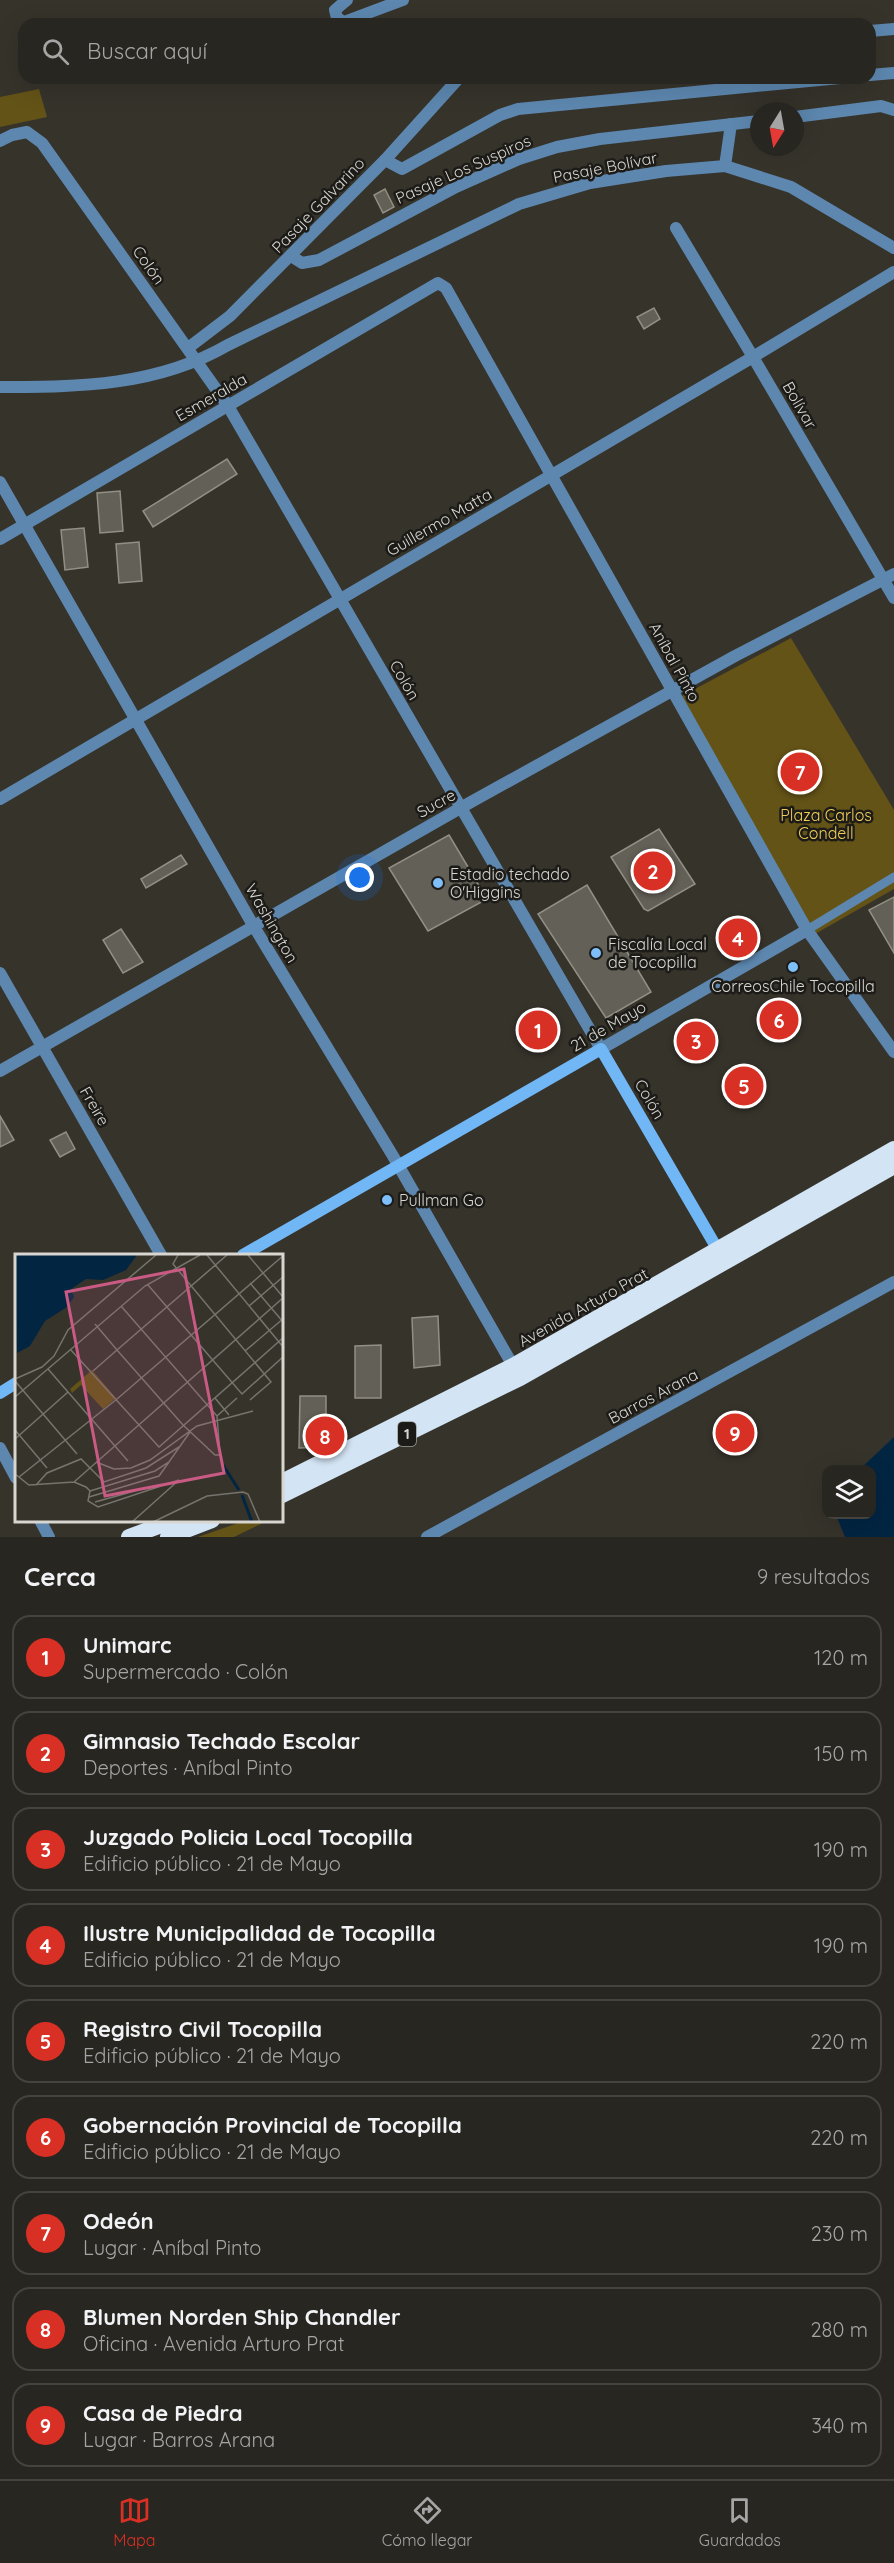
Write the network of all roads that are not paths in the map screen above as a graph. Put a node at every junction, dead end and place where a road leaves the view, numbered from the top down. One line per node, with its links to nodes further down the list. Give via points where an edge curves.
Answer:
1 (346, 0): 3 (street, via 335,10)
2 (403, 0): 4 (street)
3 (337, 18)
4 (355, 18)
5 (894, 29): 6 (street)
6 (876, 30)
7 (894, 73): 8 (street)
8 (876, 74)
9 (454, 84): 16 (street)
10 (778, 84): 16 (street, Pasaje Galvarino, via 518,109 402,169)
11 (894, 110): 12 (street, via 881,106)
12 (804, 116)
13 (750, 122): 14 (street, Pasaje Los Suspiros)
14 (731, 124): 17 (street); 20 (street, Pasaje Los Suspiros, via 557,147 456,187 319,260 302,263)
15 (0, 141): 25 (street, Colón, via 27,132 42,143)
16 (385, 160): 20 (street, Pasaje Galvarino)
17 (725, 166): 19 (street, Pasaje Bolívar, via 791,188); 24 (street, Pasaje Bolívar, via 590,183 519,204)
18 (676, 228): 26 (street, Bolívar)
19 (894, 248)
20 (291, 256): 23 (street, Pasaje Galvarino)
21 (894, 272): 26 (street, Guillermo Matta)
22 (438, 283): 29 (street, Esmeralda); 30 (street, Aníbal Pinto, via 446,288)
23 (214, 328): 24 (street); 25 (street, Pasaje Galvarino)
24 (228, 345): 27 (street, Pasaje Bolívar)
25 (188, 348): 27 (street, Colón)
26 (753, 357): 30 (street, Guillermo Matta); 34 (street, Bolívar)
27 (198, 362): 28 (street, Pasaje Bolívar, via 104,384); 29 (street, Colón)
28 (0, 387)
29 (228, 406): 32 (street, Esmeralda); 36 (street, Colón)
30 (550, 475): 36 (street, Guillermo Matta); 37 (street, Aníbal Pinto)
31 (0, 482): 32 (street, Washington)
32 (24, 525): 33 (street, Esmeralda); 38 (street, Washington)
33 (0, 539)
34 (889, 577): 35 (street, Bolívar); 37 (street, Sucre)
35 (894, 598)
36 (339, 600): 38 (street, Guillermo Matta); 40 (street, Colón)
37 (672, 691): 40 (street, Sucre); 43 (street, Aníbal Pinto)
38 (137, 718): 39 (street, Guillermo Matta); 42 (street, Washington)
39 (0, 799)
40 (461, 808): 42 (street, Sucre); 46 (street, Colón)
41 (894, 877): 43 (street, 21 de Mayo)
42 (253, 925): 45 (street, Sucre); 50 (street, Washington)
43 (807, 930): 46 (street, 21 de Mayo); 47 (street, Aníbal Pinto)
44 (0, 973): 45 (street, Freire)
45 (42, 1047): 48 (street, Sucre); 52 (street, Freire)
46 (601, 1049): 50 (main road, 21 de Mayo); 54 (main road, Colón)
47 (894, 1052)
48 (0, 1071)
49 (894, 1149): 54 (highway, Avenida Arturo Prat / 1)
50 (399, 1166): 53 (main road, 21 de Mayo); 56 (street, Washington)
51 (894, 1166): 54 (highway, Avenida Arturo Prat / 1)
52 (159, 1254)
53 (245, 1254)
54 (722, 1257): 56 (highway, Avenida Arturo Prat / 1)
55 (894, 1282): 68 (street, Barros Arana)
56 (517, 1372): 61 (highway, Avenida Arturo Prat / 1)
57 (15, 1384): 58 (main road)
58 (0, 1393)
59 (0, 1448): 60 (street)
60 (15, 1476)
61 (286, 1483)
62 (41, 1522): 65 (street)
63 (172, 1522): 66 (highway)
64 (209, 1522): 67 (highway)
65 (49, 1537)
66 (129, 1537)
67 (168, 1537)
68 (427, 1537)

